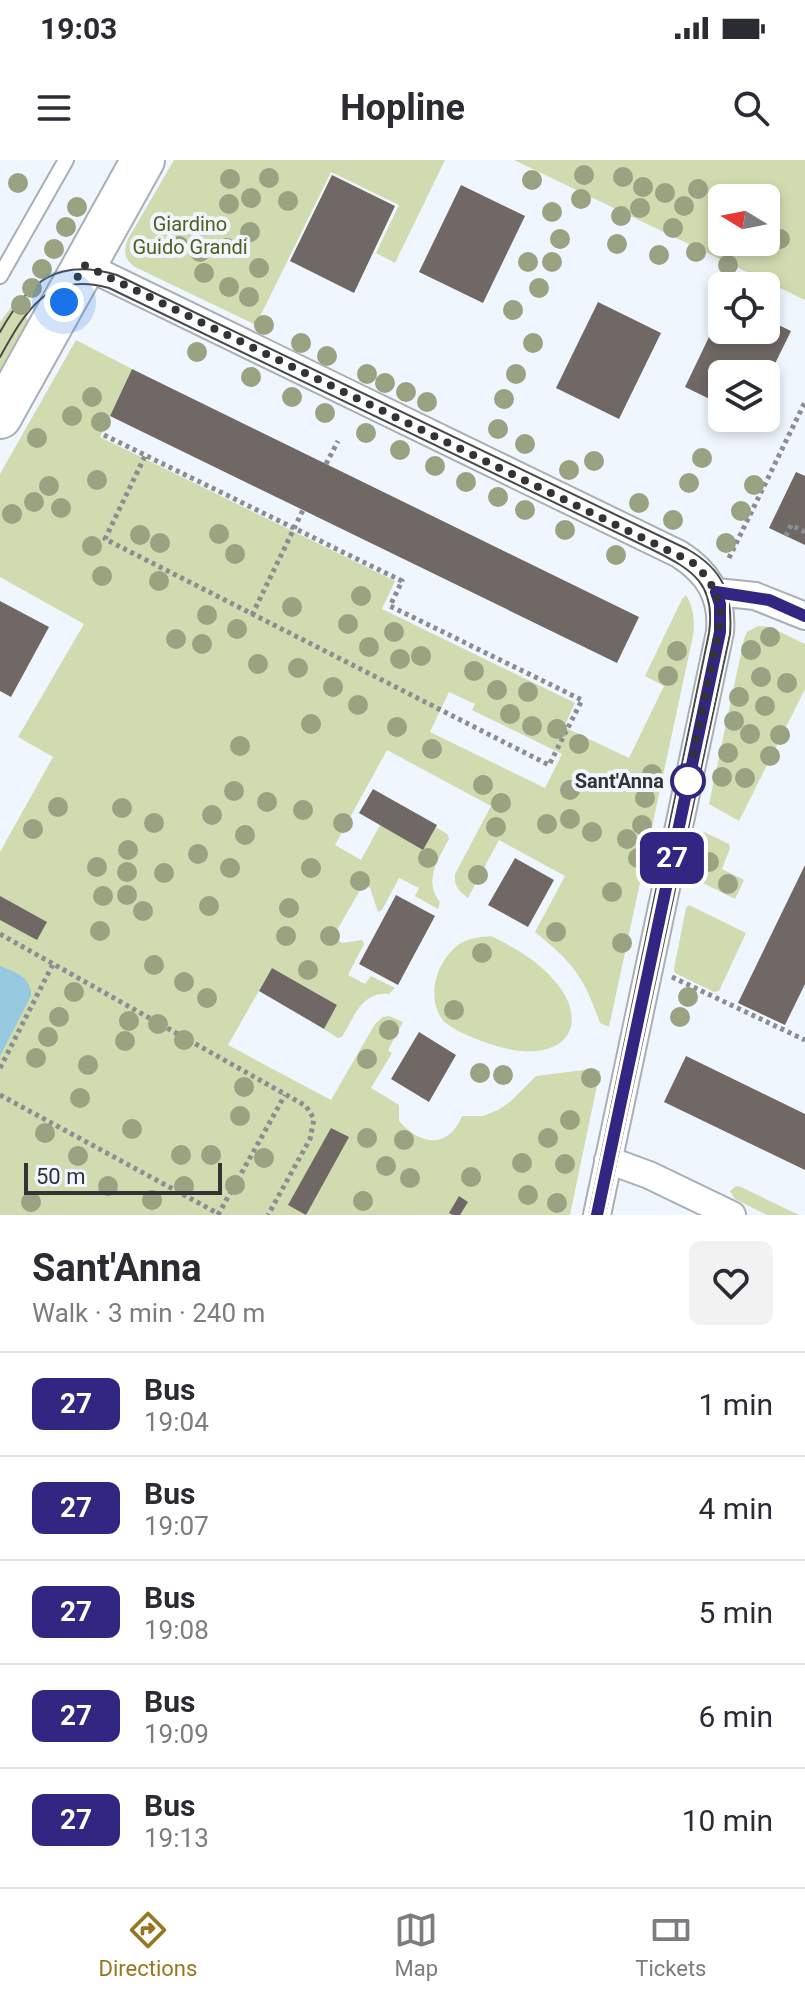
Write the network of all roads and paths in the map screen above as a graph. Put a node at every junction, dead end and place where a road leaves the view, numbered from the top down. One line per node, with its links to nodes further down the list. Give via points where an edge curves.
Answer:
1 (66, 160): 4 (lane)
2 (143, 160): 3 (main road)
3 (84, 265): 6 (main road); 16 (street, via 679,554 701,570)
4 (0, 276)
5 (805, 402): 15 (path)
6 (3, 404)
7 (104, 435): 9 (path)
8 (338, 441): 10 (path)
9 (145, 456): 12 (path); 17 (path, via 105,539)
10 (326, 464)
11 (303, 510): 12 (path)
12 (294, 528): 17 (path); 17 (path, via 402,581 390,606 582,700 549,765)
13 (805, 532): 14 (path, via 791,525)
14 (786, 536)
15 (729, 558)
16 (716, 592): 18 (street, via 769,600); 26 (street, via 718,643)
17 (252, 615)
18 (805, 616)
19 (0, 934): 20 (path)
20 (53, 964): 23 (path); 25 (path)
21 (667, 975): 22 (path)
22 (805, 1040)
23 (0, 1068)
24 (0, 1095): 27 (path)
25 (285, 1095): 27 (path); 28 (path, via 306,1106 314,1119 310,1139)
26 (608, 1160): 29 (street); 30 (street)
27 (218, 1214)
28 (268, 1215)
29 (597, 1215)
30 (732, 1215)

